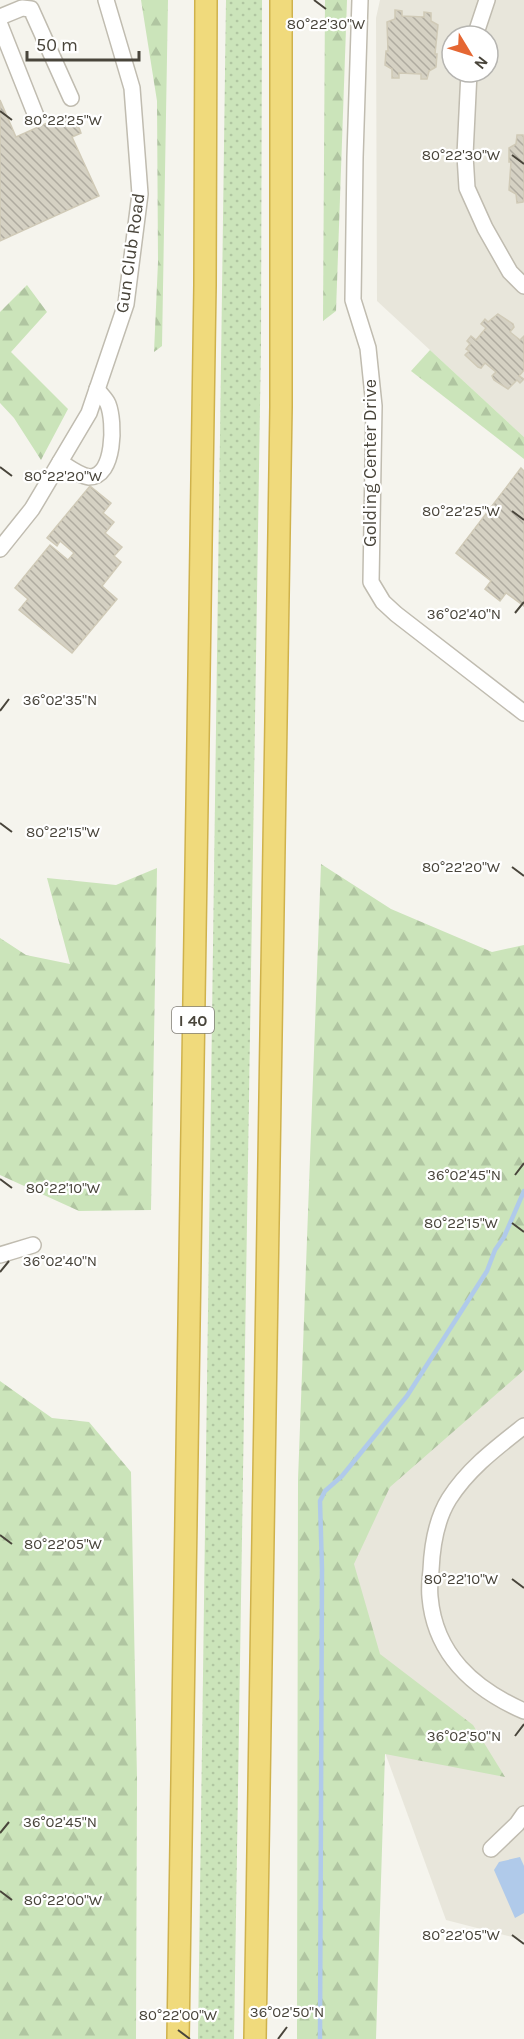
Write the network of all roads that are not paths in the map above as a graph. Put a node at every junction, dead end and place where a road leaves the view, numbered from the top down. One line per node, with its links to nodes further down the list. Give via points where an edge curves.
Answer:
1 (106, 0): 13 (street, Gun Club Road, via 132,88 140,194 126,304)
2 (206, 0): 23 (highway, I 40, via 205,296)
3 (282, 0): 24 (highway, via 282,331)
4 (360, 0): 16 (street, Golding Center Drive, via 353,300 368,348 374,406 371,582 382,602 396,614)
5 (487, 0): 7 (street)
6 (0, 17): 10 (street, via 32,9)
7 (480, 24)
8 (0, 25): 11 (street)
9 (468, 84): 12 (street, via 467,188 484,228 510,272)
10 (71, 98)
11 (36, 116)
12 (524, 286)
13 (97, 389): 14 (street, Gun Club Road, via 89,413); 14 (street, via 108,403 112,425 113,442 103,471 86,477)
14 (60, 462): 15 (street, Gun Club Road, via 32,509)
15 (0, 549)
16 (524, 713)
17 (33, 1245): 18 (street)
18 (0, 1255)
19 (524, 1426): 20 (street, via 475,1466 448,1501 431,1555 429,1596 444,1644 464,1673 478,1686)
20 (524, 1711)
21 (524, 1814): 22 (street)
22 (491, 1850)
23 (178, 2039)
24 (255, 2039)

